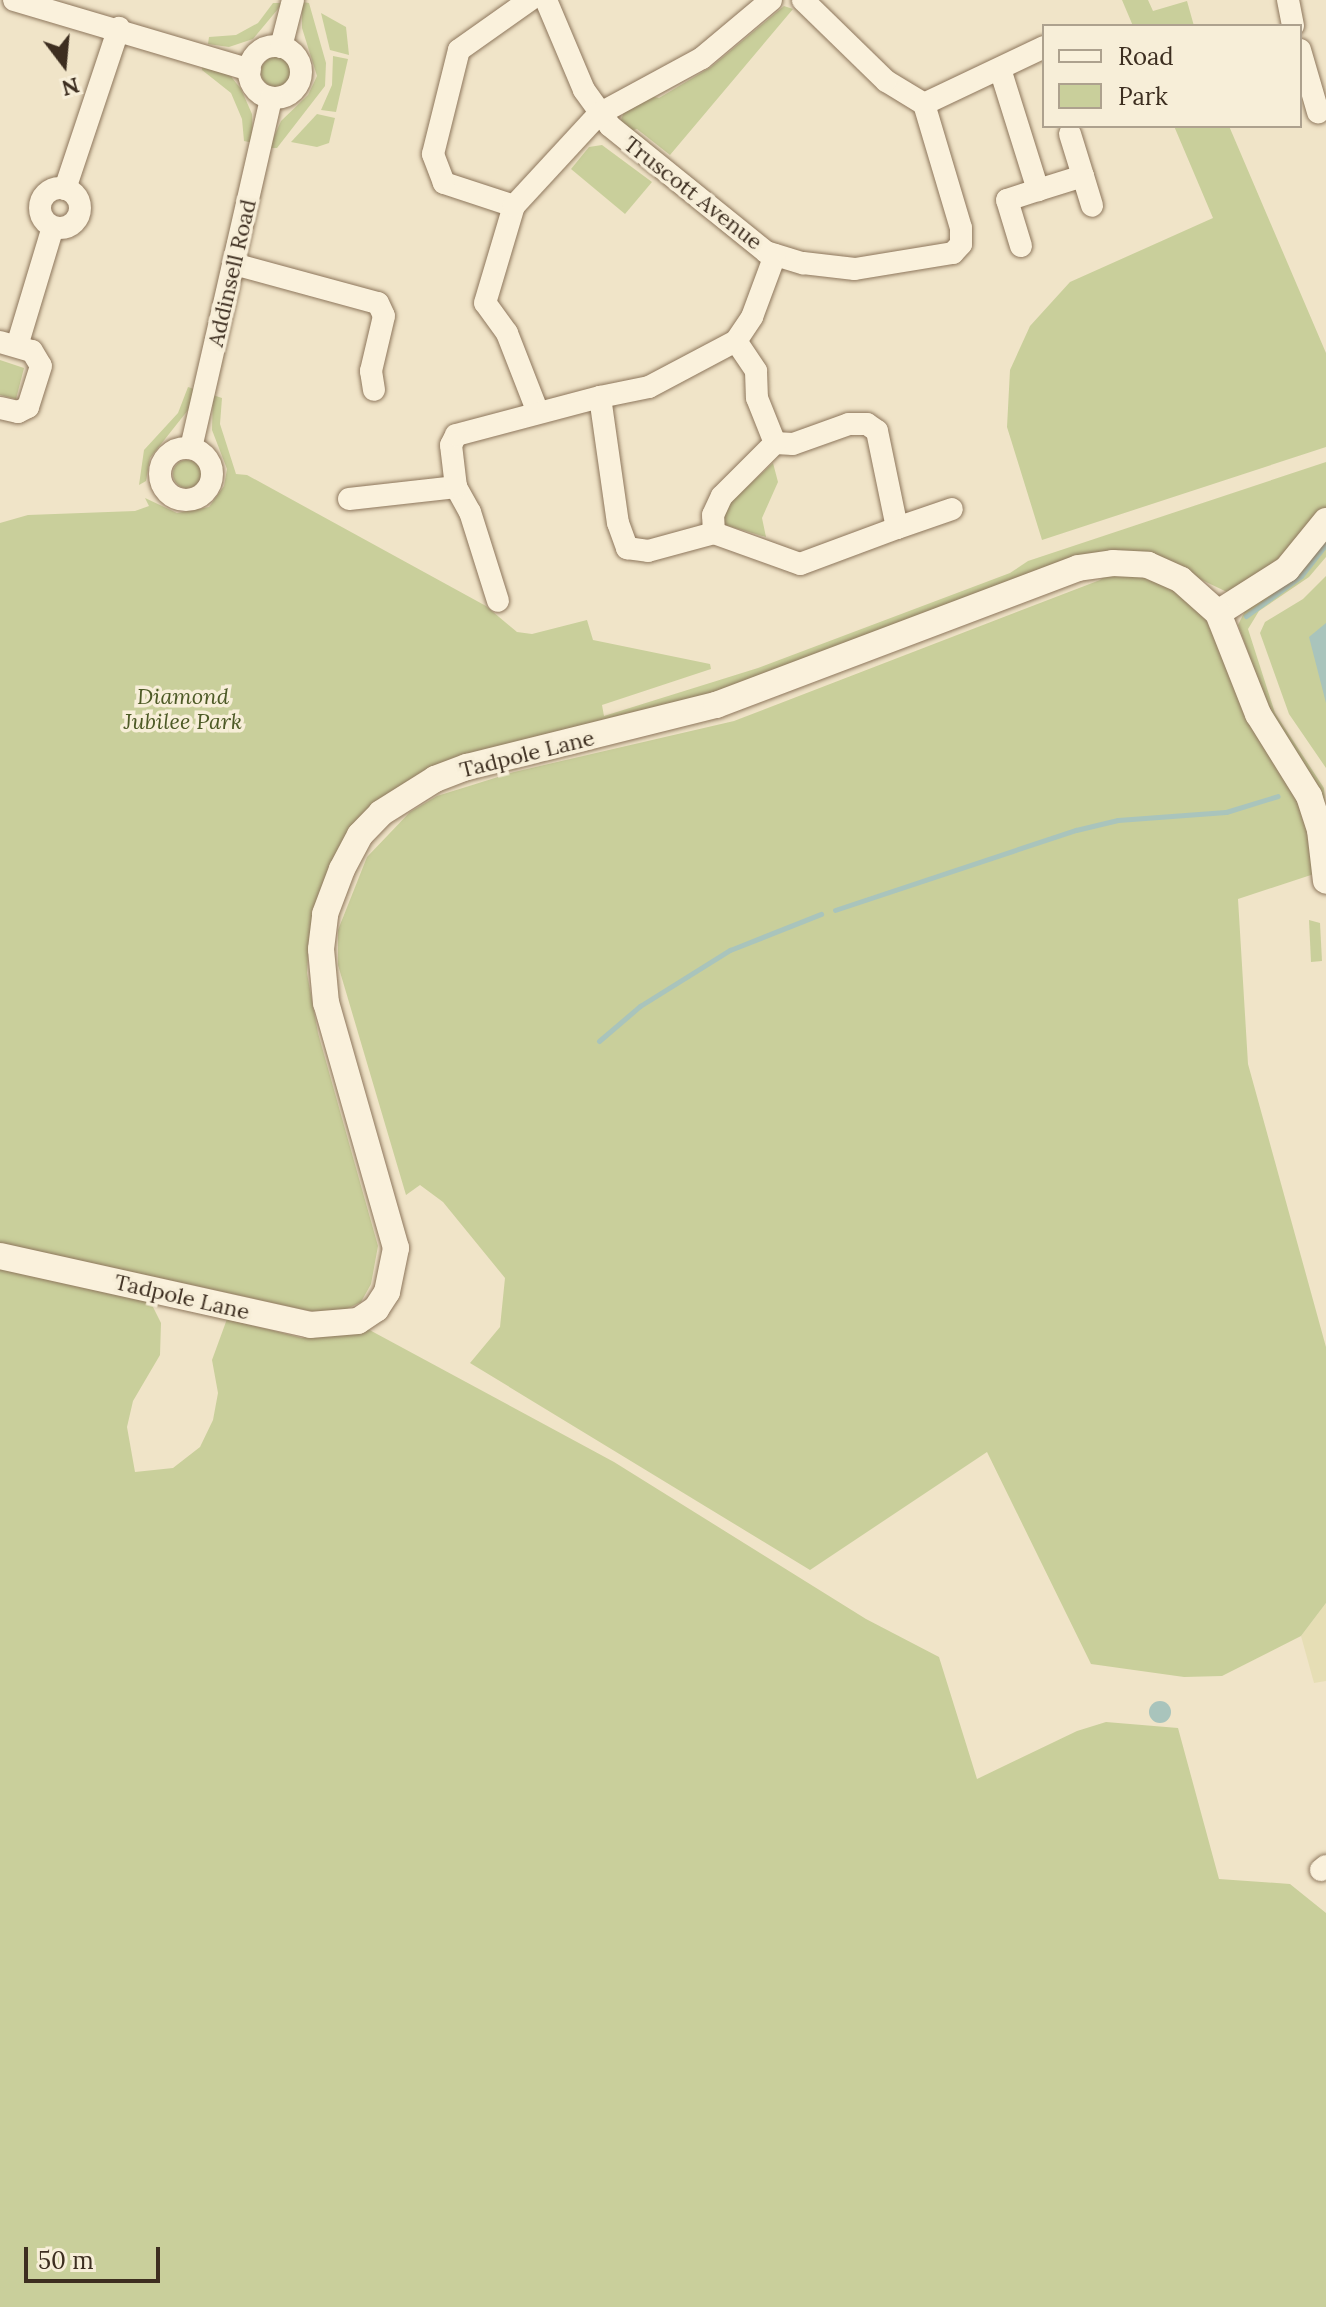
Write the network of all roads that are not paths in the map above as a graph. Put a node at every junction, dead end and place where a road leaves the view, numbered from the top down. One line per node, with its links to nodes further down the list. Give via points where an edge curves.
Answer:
1 (14, 0): 8 (street)
2 (293, 0): 11 (street)
3 (530, 0): 23 (street, via 459,50 433,154 444,183)
4 (546, 0): 19 (street, Truscott Avenue)
5 (771, 0): 19 (street, via 702,58)
6 (803, 0): 17 (street, via 886,81)
7 (1288, 0): 9 (street)
8 (38, 3): 10 (street)
9 (1293, 24)
10 (119, 28): 14 (street); 29 (street, via 65,189 49,192 40,204 41,215 53,227)
11 (281, 47): 14 (street, via 257,54); 16 (street, via 294,55 300,77 293,91)
12 (1042, 48): 15 (street)
13 (1302, 57): 18 (street)
14 (250, 70): 16 (street, via 257,91)
15 (1001, 72): 17 (street); 22 (street)
16 (271, 98): 27 (street, Addinsell Road)
17 (924, 104): 26 (street, Truscott Avenue, via 961,228 959,247 907,264 868,269 812,265)
18 (1318, 112)
19 (599, 114): 23 (street); 26 (street, Truscott Avenue, via 752,242)
20 (1070, 134): 21 (street)
21 (1083, 176): 22 (street); 24 (street)
22 (1038, 190): 25 (street, via 1007,200)
23 (514, 206): 33 (street, via 485,303 507,333)
24 (1092, 206)
25 (1021, 246)
26 (775, 255): 28 (street, via 752,317)
27 (234, 264): 30 (street, via 378,303 384,316 371,371); 35 (street, Addinsell Road)
28 (736, 341): 31 (street, via 649,387); 34 (street, via 756,371 757,398)
29 (8, 344): 32 (street, via 36,354 41,372 28,407 18,412)
30 (374, 390)
31 (600, 397): 33 (street); 41 (street, via 618,523 627,548 648,551)
32 (0, 408)
33 (537, 410): 36 (street, via 456,435 451,445)
34 (775, 443): 40 (street, via 793,444 849,424 871,426 881,442 882,472); 41 (street, via 722,496 713,515)
35 (191, 448)
36 (456, 487): 37 (street); 42 (street, via 474,524)
37 (349, 499)
38 (952, 509): 40 (street)
39 (1326, 521): 43 (street, via 1287,569)
40 (897, 528): 41 (street, via 800,564)
41 (714, 533)
42 (498, 601)
43 (1218, 613): 44 (street, via 1258,714 1309,796 1320,830); 45 (street, Tadpole Lane, via 1181,580 1148,565 1078,568 716,705 467,767 435,779 381,813 360,835 342,869 325,914 321,949 326,1003 396,1248 387,1292 376,1309 358,1321 310,1325)
44 (1326, 881)
45 (0, 1256)

